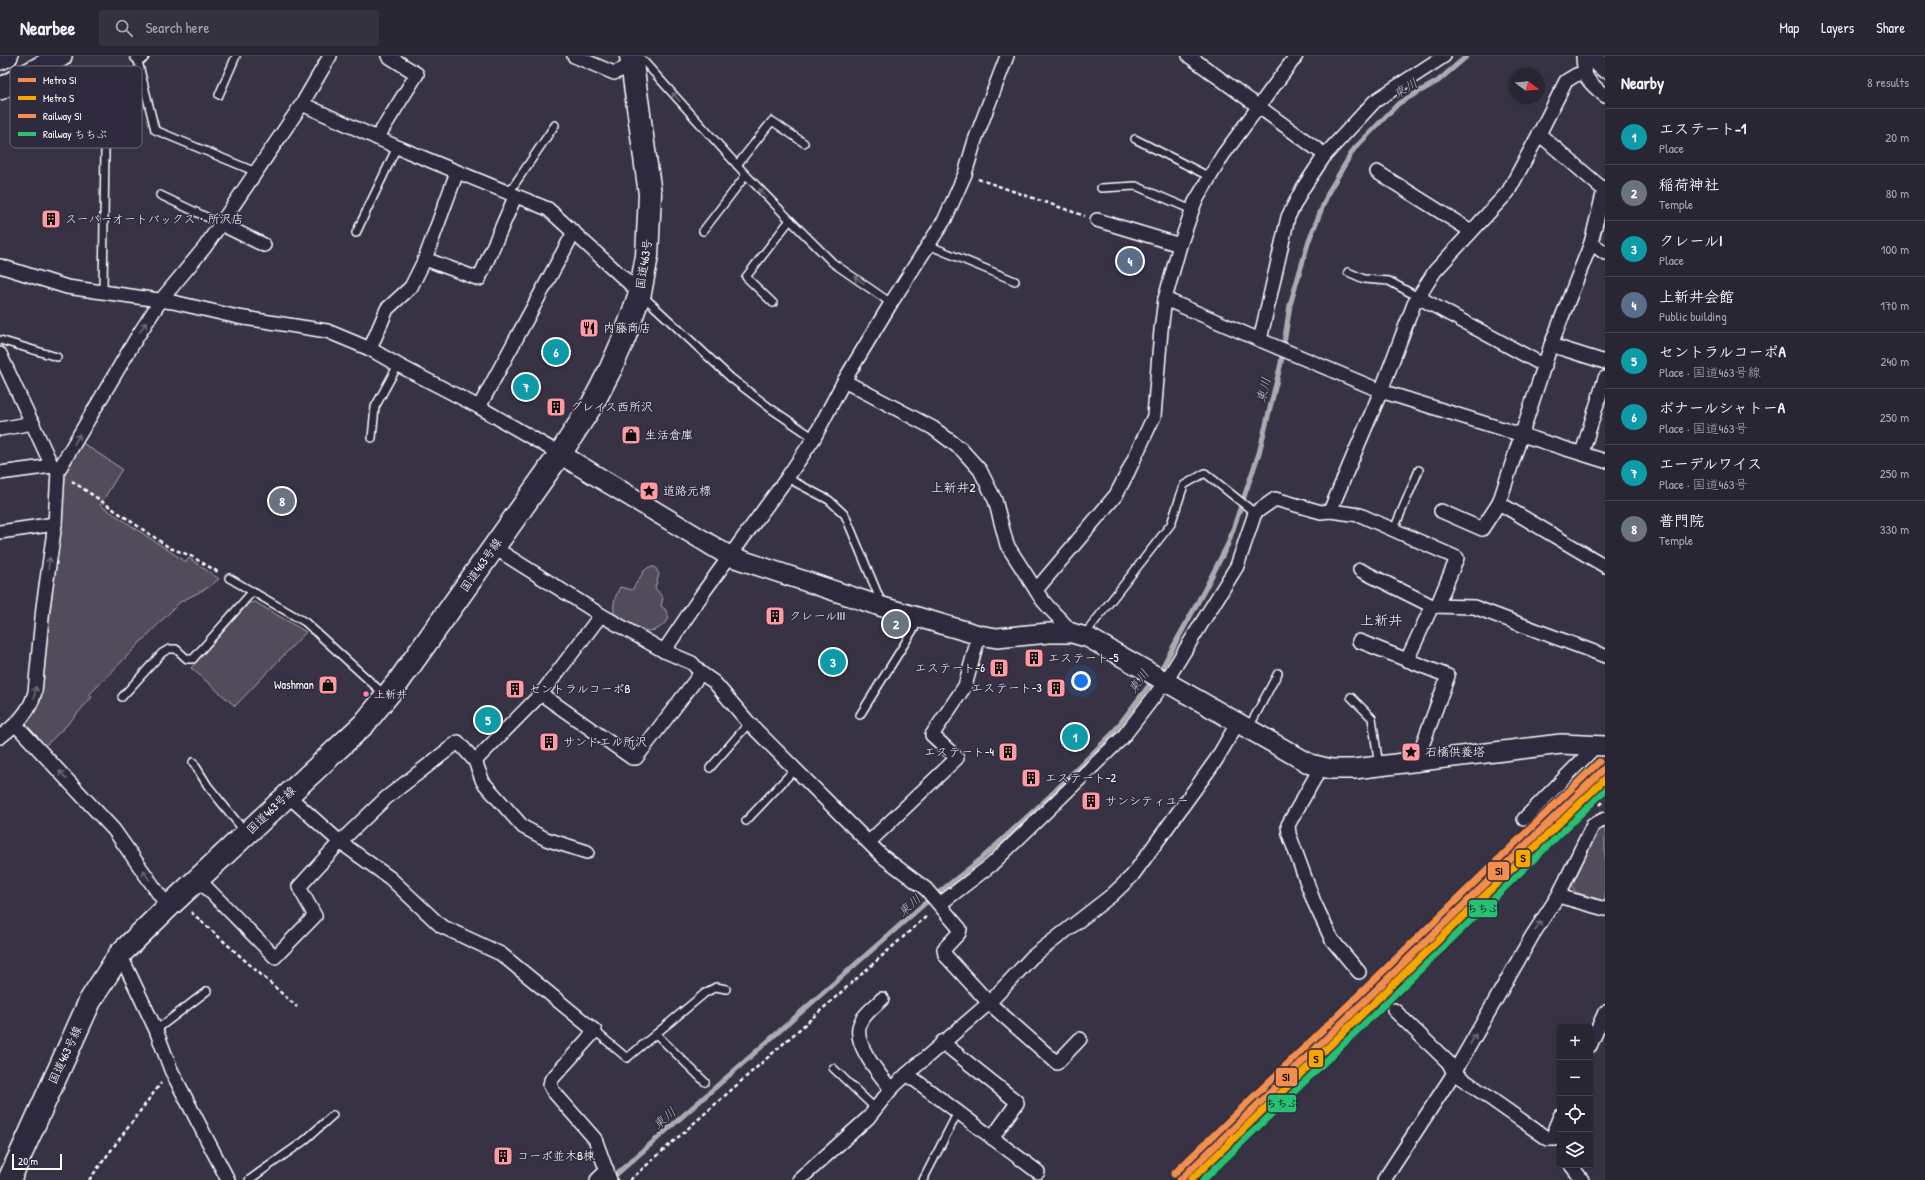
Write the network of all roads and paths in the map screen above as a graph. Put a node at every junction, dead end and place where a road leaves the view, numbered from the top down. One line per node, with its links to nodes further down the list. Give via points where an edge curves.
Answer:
1 (7, 56): 13 (main road)
2 (61, 56): 16 (main road)
3 (139, 56): 17 (lane)
4 (236, 56): 22 (lane)
5 (330, 56): 24 (street)
6 (388, 56): 28 (street, via 417,74)
7 (574, 56): 14 (street, via 614,73)
8 (1007, 56): 38 (street)
9 (1189, 56): 25 (street)
10 (1296, 56): 25 (street)
11 (1444, 56): 33 (street, via 1375,102)
12 (1583, 56): 15 (street)
13 (0, 59)
14 (634, 59): 34 (lane, one-way to 14); 62 (highway, 国道463号, via 650,194 647,256)
15 (1587, 65): 18 (street); 23 (street, via 1589,81); 27 (street, via 1566,81)
16 (43, 66)
17 (141, 66)
18 (1605, 68)
19 (142, 70): 35 (lane, via 155,130)
20 (10, 84): 21 (main road)
21 (0, 89)
22 (219, 95)
23 (1605, 96)
24 (302, 104): 28 (street); 35 (street)
25 (1257, 107): 33 (street); 40 (street)
26 (555, 125): 43 (lane)
27 (1539, 134): 49 (street, via 1508,192); 52 (street, via 1604,190)
28 (378, 138): 31 (street)
29 (1135, 139): 40 (lane)
30 (804, 143): 34 (lane, via 772,122)
31 (397, 146): 36 (street); 51 (lane)
32 (105, 150): 61 (lane)
33 (1325, 156): 69 (street, via 1303,188 1288,217)
34 (737, 165): 39 (lane)
35 (256, 172): 47 (street)
36 (457, 172): 43 (street); 57 (street)
37 (1378, 172): 49 (street)
38 (965, 174): 46 (path); 54 (street, via 945,220)
39 (746, 175): 45 (lane, one-way to 39); 48 (lane)
40 (1210, 177): 44 (street)
41 (1101, 188): 44 (lane, via 1136,186)
42 (160, 195): 47 (lane)
43 (512, 196): 50 (street, via 548,209); 57 (street, via 479,279)
44 (1192, 210): 55 (street)
45 (790, 220): 66 (lane, via 746,276); 67 (lane, one-way to 45, via 833,263)
46 (1096, 220): 55 (street)
47 (221, 224): 53 (street); 65 (street)
48 (703, 231)
49 (1471, 231): 63 (street, via 1434,272)
50 (574, 232): 62 (street); 80 (street)
51 (356, 233)
52 (1591, 243): 56 (street); 70 (street)
53 (264, 245)
54 (928, 245): 60 (lane); 67 (street)
55 (1180, 245): 64 (street)
56 (1605, 253)
57 (425, 259): 71 (street, via 411,287 387,309)
58 (0, 266): 61 (street, via 67,287)
59 (1348, 272): 63 (lane, via 1364,279 1389,281)
60 (1015, 281)
61 (103, 291): 65 (street)
62 (640, 293): 85 (lane, via 730,378); 87 (highway, 国道463号, via 611,368 593,403)
63 (1418, 297): 76 (street); 79 (street)
64 (1165, 299): 69 (street); 105 (street, via 1154,416 1116,495)
65 (161, 300): 71 (street, via 238,317 327,331); 89 (street, one-way to 65)
66 (774, 303)
67 (891, 303): 78 (street)
68 (0, 340): 73 (lane)
69 (1265, 342): 79 (street)
70 (1551, 345): 74 (street); 76 (street)
71 (370, 350): 75 (street)
72 (0, 354): 81 (street)
73 (57, 357)
74 (1605, 362)
75 (398, 364): 80 (street); 84 (lane, via 375,407)
76 (1545, 366): 83 (street)
77 (1605, 378): 86 (street)
78 (844, 381): 85 (street); 105 (street, via 933,428 960,449 980,470 995,500 1007,545)
79 (1381, 391): 83 (street); 95 (street)
80 (479, 407): 87 (street)
81 (33, 424): 82 (street); 89 (street)
82 (0, 429)
83 (1522, 435): 86 (street); 93 (street)
84 (372, 438)
85 (814, 438): 92 (street)
86 (1582, 453): 88 (street)
87 (560, 454): 100 (highway, 国道463号線); 101 (street)
88 (1605, 460)
89 (55, 469): 91 (street); 97 (street); 104 (path, via 170,548)
90 (1419, 470): 98 (lane)
91 (0, 473)
92 (787, 478): 101 (street); 108 (lane, via 829,500 845,515)
93 (1499, 503): 96 (street, via 1482,529); 102 (street)
94 (1252, 510): 95 (street, via 1275,500 1321,512); 111 (lane, via 1205,474 1184,485 1171,524); 119 (street, via 1237,566)
95 (1330, 511): 98 (street, via 1360,515)
96 (1441, 511)
97 (54, 524): 99 (street); 126 (street, one-way to 97, via 32,703 35,692)
98 (1394, 529): 107 (street, via 1457,558)
99 (0, 532)
100 (493, 547): 109 (street); 122 (highway, 国道463号線)
101 (729, 556): 108 (street); 114 (street)
102 (1605, 566)
103 (1360, 570): 107 (street)
104 (229, 578): 106 (lane)
105 (1036, 590): 111 (street, via 1043,603)
106 (252, 591): 121 (lane, via 193,659 187,659 176,649 169,649 162,653); 122 (lane, via 306,622)
107 (1435, 606): 115 (street, via 1474,607); 116 (street)
108 (883, 607): 110 (street)
109 (601, 615): 114 (street); 120 (street)
110 (921, 618): 112 (street); 124 (lane)
111 (1078, 634): 112 (street, via 1049,633 997,638); 119 (street)
112 (979, 635): 143 (street, via 965,686 932,735 957,758)
113 (1359, 641): 116 (street)
114 (664, 651): 118 (street, via 692,663)
115 (1605, 656)
116 (1407, 660): 132 (street, via 1448,676)
117 (1278, 673): 127 (lane)
118 (701, 674): 120 (street, via 636,758 632,758); 125 (street, via 714,682)
119 (1160, 678): 127 (street); 148 (street, via 1123,737 991,865)
120 (541, 694): 130 (street)
121 (122, 697)
122 (387, 697): 137 (highway, 国道463号線, via 364,724)
123 (1351, 697): 133 (lane, via 1372,718)
124 (860, 715)
125 (749, 723): 135 (lane); 136 (street)
126 (16, 725): 128 (street); 147 (street, one-way to 126, via 114,830)
127 (1242, 727): 134 (street, via 1310,764); 155 (street, via 1132,876 1112,895 1032,956)
128 (0, 737)
129 (1601, 745): 132 (street, via 1561,744); 138 (street)
130 (475, 761): 142 (street, via 458,742 386,798); 144 (street, via 483,782 523,827 546,839)
131 (192, 762): 141 (lane)
132 (1416, 762): 133 (street)
133 (1379, 766): 134 (street, via 1354,769)
134 (1321, 767): 151 (street, via 1288,825 1289,834 1314,902 1332,940)
135 (710, 768)
136 (796, 768): 140 (lane); 143 (street)
137 (288, 793): 141 (highway, 国道463号線); 142 (street)
138 (1524, 819)
139 (1605, 819): 146 (street, via 1593,825)
140 (746, 821)
141 (246, 834): 145 (highway, 国道463号線)
142 (340, 842): 145 (street, via 299,887 315,916 275,957); 160 (street, via 390,878 441,926 501,954)
143 (869, 842): 148 (street)
144 (587, 852)
145 (198, 879): 147 (highway, 国道463号線)
146 (1558, 896): 149 (street); 167 (street, one-way to 146, via 1532,936)
147 (172, 904): 150 (highway, 国道463号線); 156 (path, via 197,916)
148 (940, 904): 155 (street, via 960,928 959,933 944,948 944,955); 186 (path)
149 (1605, 909)
150 (120, 954): 159 (street); 181 (highway, 国道463号線, via 90,1001)
151 (1359, 972)
152 (726, 989): 161 (lane, via 716,987 705,993)
153 (207, 991): 159 (lane)
154 (882, 999): 170 (street, via 860,1023 858,1031 866,1056)
155 (989, 1003): 163 (street, via 1057,1063); 164 (street)
156 (297, 1007)
157 (1394, 1010): 167 (street, via 1448,1062)
158 (1605, 1012): 162 (street)
159 (156, 1030): 166 (street)
160 (595, 1031): 161 (lane, via 627,1058); 180 (street, via 551,1080 550,1085 595,1139)
161 (656, 1034): 169 (lane)
162 (1593, 1039)
163 (1080, 1040)
164 (942, 1042): 168 (street); 176 (street, via 1016,1101)
165 (833, 1068): 171 (lane)
166 (171, 1070): 182 (path); 183 (street)
167 (1454, 1073): 177 (street, via 1548,1139); 189 (street)
168 (907, 1074): 170 (street); 172 (street)
169 (705, 1082)
170 (891, 1089): 171 (street)
171 (876, 1109): 187 (street)
172 (958, 1112): 176 (street); 188 (lane)
173 (332, 1115): 184 (lane, via 304,1141)
174 (1557, 1123): 175 (street)
175 (1557, 1137)
176 (992, 1138): 179 (street)
177 (1557, 1142)
178 (1573, 1168): 190 (street)
179 (1038, 1172)
180 (609, 1175): 185 (street)
181 (9, 1180)
182 (88, 1180)
183 (228, 1180)
184 (249, 1180)
185 (597, 1180)
186 (630, 1180)
187 (799, 1180)
188 (923, 1180)
189 (1384, 1180)
190 (1582, 1180)

